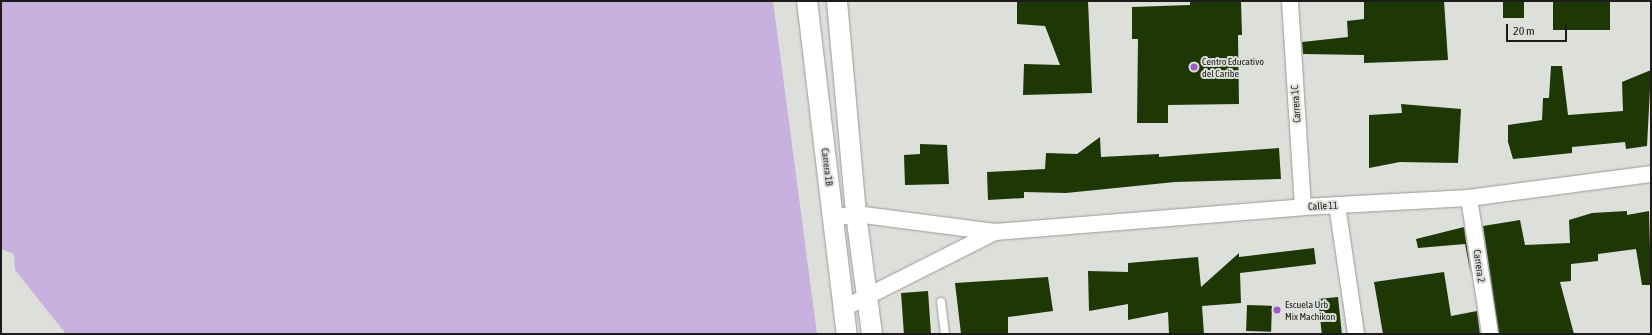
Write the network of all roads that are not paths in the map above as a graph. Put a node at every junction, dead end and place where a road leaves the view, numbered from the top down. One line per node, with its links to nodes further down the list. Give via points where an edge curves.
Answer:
1 (807, 1): 9 (street, Carrera 1B)
2 (837, 1): 8 (street)
3 (1290, 1): 7 (street, Carrera 1C)
4 (1651, 174): 5 (street, Calle 11)
5 (1469, 198): 6 (street, Calle 11); 18 (street, Carrera 2)
6 (1338, 205): 7 (street, Calle 11); 17 (street)
7 (1303, 207): 10 (street, Calle 11)
8 (856, 214): 9 (street); 10 (street); 11 (street)
9 (834, 218): 13 (street, Carrera 1B)
10 (995, 232): 11 (street)
11 (865, 294): 13 (street); 15 (street)
12 (941, 302): 16 (lane)
13 (844, 308): 14 (street, Carrera 1B)
14 (847, 334)
15 (872, 334)
16 (945, 334)
17 (1356, 334)
18 (1490, 334)

